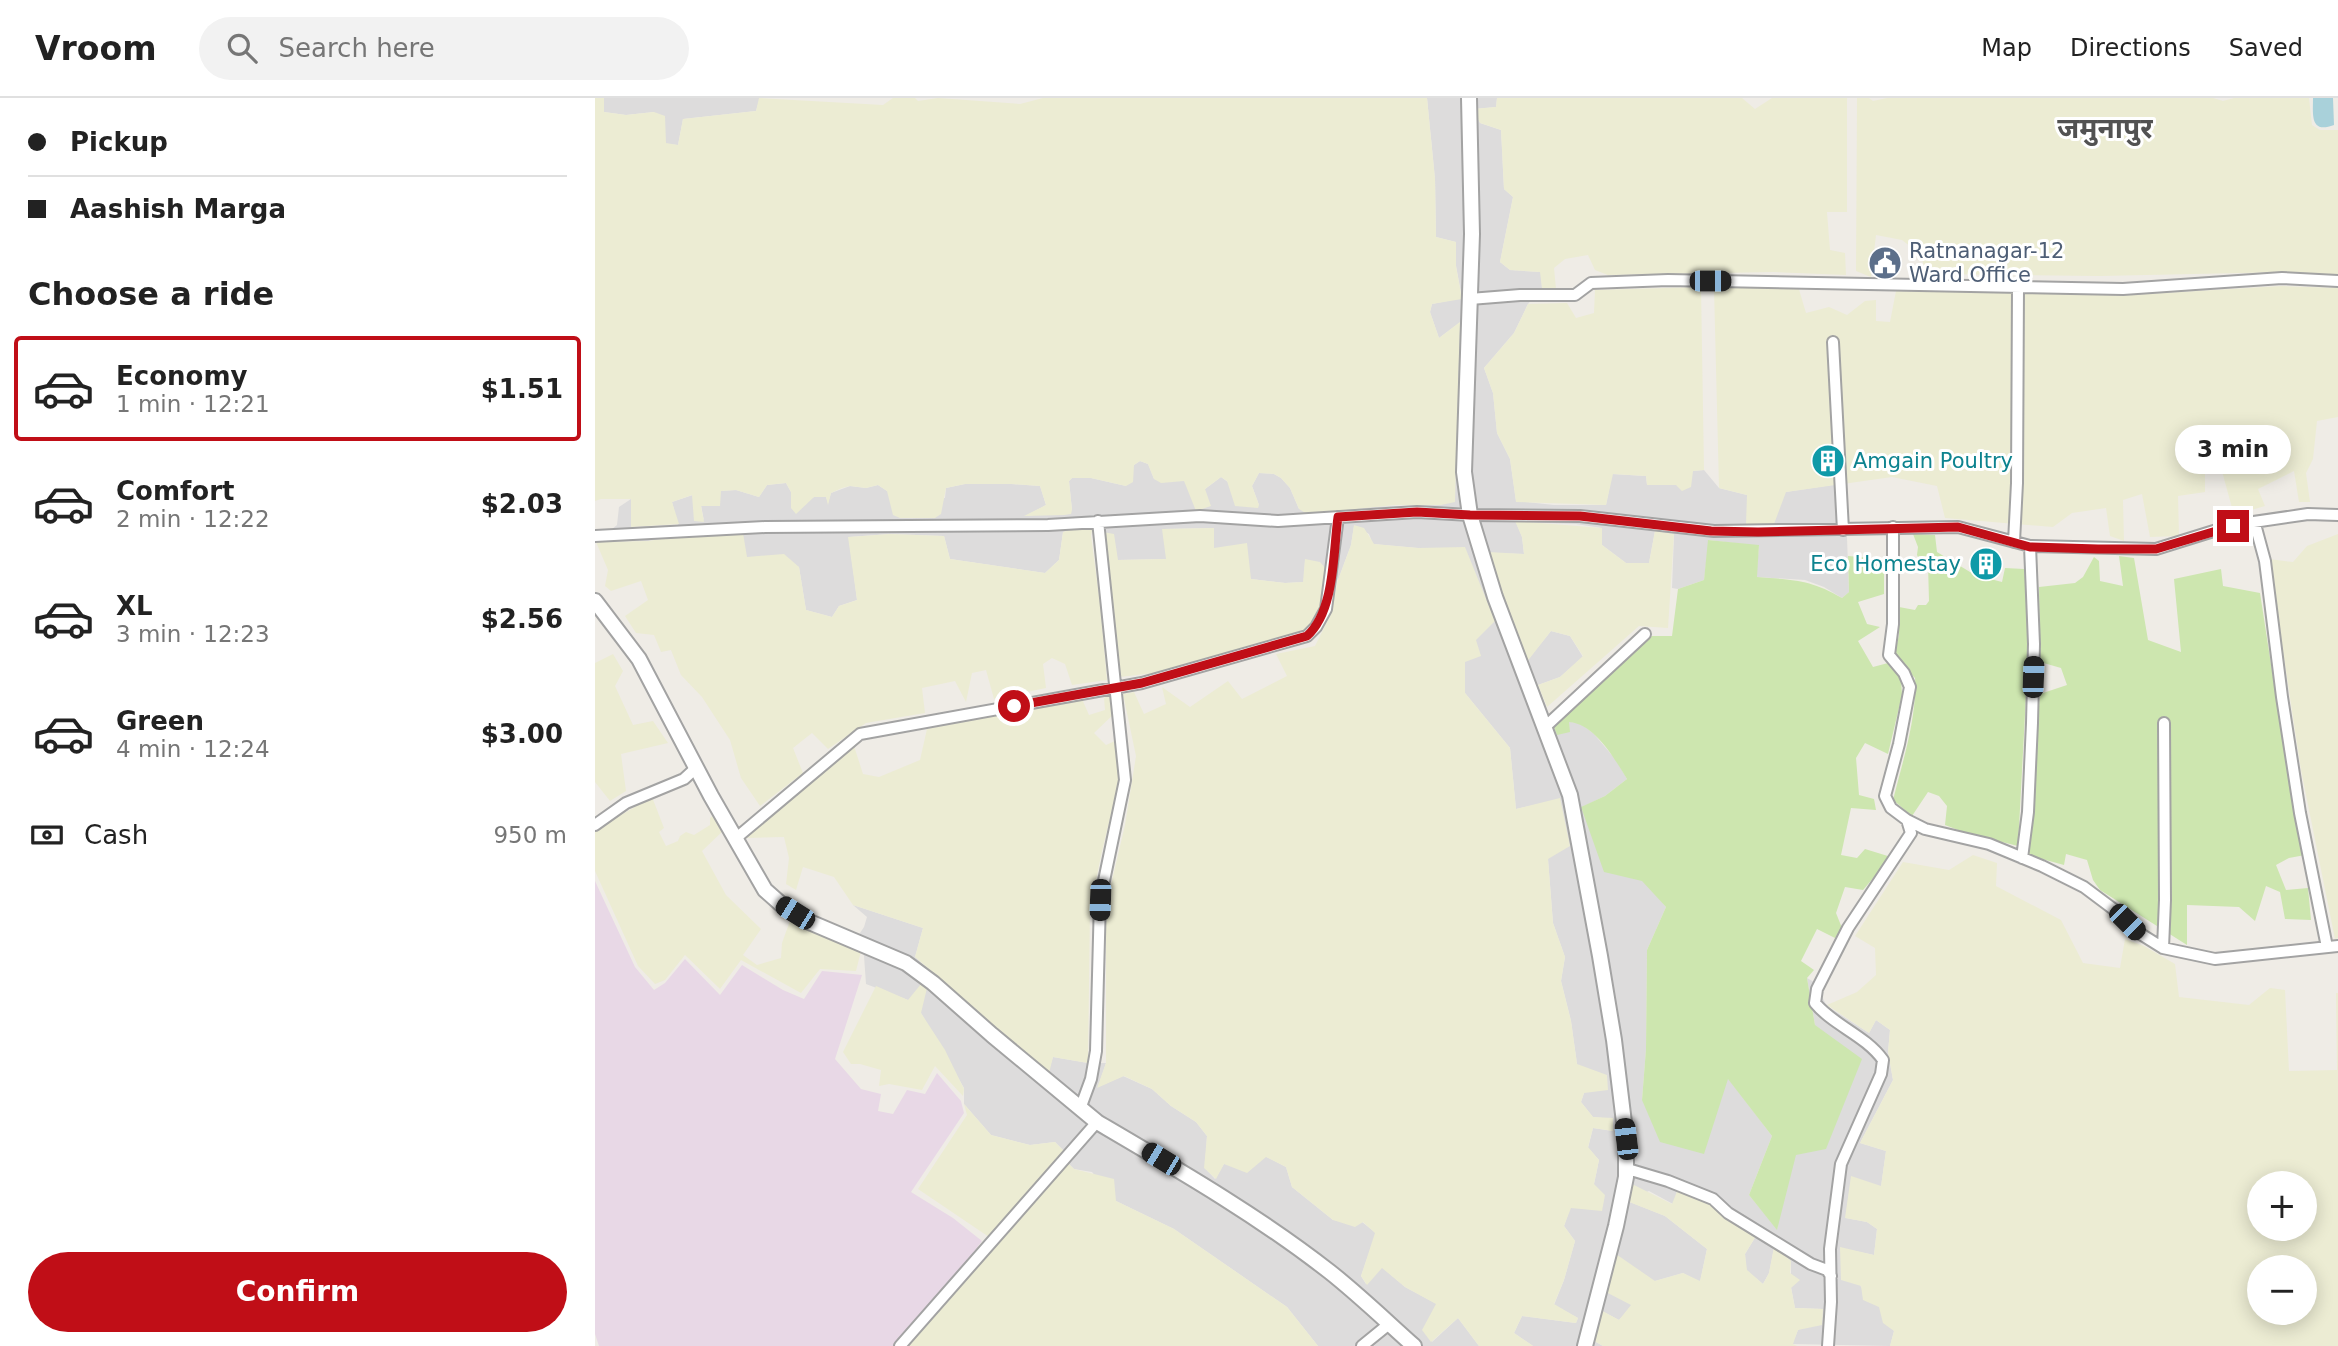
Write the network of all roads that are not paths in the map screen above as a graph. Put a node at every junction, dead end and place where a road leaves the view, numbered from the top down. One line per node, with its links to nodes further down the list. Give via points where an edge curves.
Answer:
1 (1469, 98): 4 (street)
2 (2338, 281): 3 (street, via 2282,278 2123,289)
3 (2018, 288): 4 (street, via 1668,280 1591,283 1574,295); 14 (street)
4 (1470, 299): 6 (street, via 1464,472)
5 (1833, 342): 12 (street)
6 (1470, 515): 8 (street, via 1417,512); 12 (street, via 1580,516 1714,531); 20 (street)
7 (2338, 515): 10 (street, via 2308,514)
8 (1338, 517): 9 (street); 18 (street, via 1326,608 1307,636)
9 (1098, 521): 13 (street, via 765,527); 18 (street)
10 (2255, 524): 15 (street, via 2156,549); 26 (street, via 2265,561 2300,813)
11 (1893, 527): 12 (street); 14 (street, via 1958,527); 22 (street, via 1889,655 1910,687 1885,796 1891,808)
12 (1843, 530)
13 (595, 536)
14 (2014, 542): 15 (street)
15 (2030, 547): 25 (street, via 2032,723)
16 (595, 601): 21 (street, via 639,659)
17 (1645, 634): 20 (street)
18 (1117, 688): 24 (street, via 860,734); 28 (street, via 1125,780 1100,900 1096,1051)
19 (2164, 723): 27 (street)
20 (1545, 727): 30 (street, via 1570,795 1600,956 1626,1139)
21 (697, 767): 23 (street, via 684,779 626,803); 24 (street)
22 (1907, 820): 25 (street); 31 (street, via 1911,833 1847,928 1817,989 1815,1003 1823,1013 1874,1048 1883,1060 1881,1074 1840,1164)
23 (595, 825)
24 (735, 839): 28 (street, via 765,890 782,905 906,963)
25 (2022, 858): 27 (street, via 2084,887)
26 (2332, 946): 27 (street, via 2214,959)
27 (2163, 948)
28 (1080, 1109): 29 (street)
29 (1097, 1122): 32 (street, via 1277,1234 1331,1272); 33 (street)
30 (1626, 1174): 31 (street, via 1631,1170 1643,1173 1713,1199 1728,1213); 36 (street)
31 (1831, 1276): 37 (street)
32 (1389, 1324): 34 (street); 35 (street)
33 (900, 1346)
34 (1362, 1346)
35 (1414, 1346)
36 (1585, 1346)
37 (1828, 1346)

